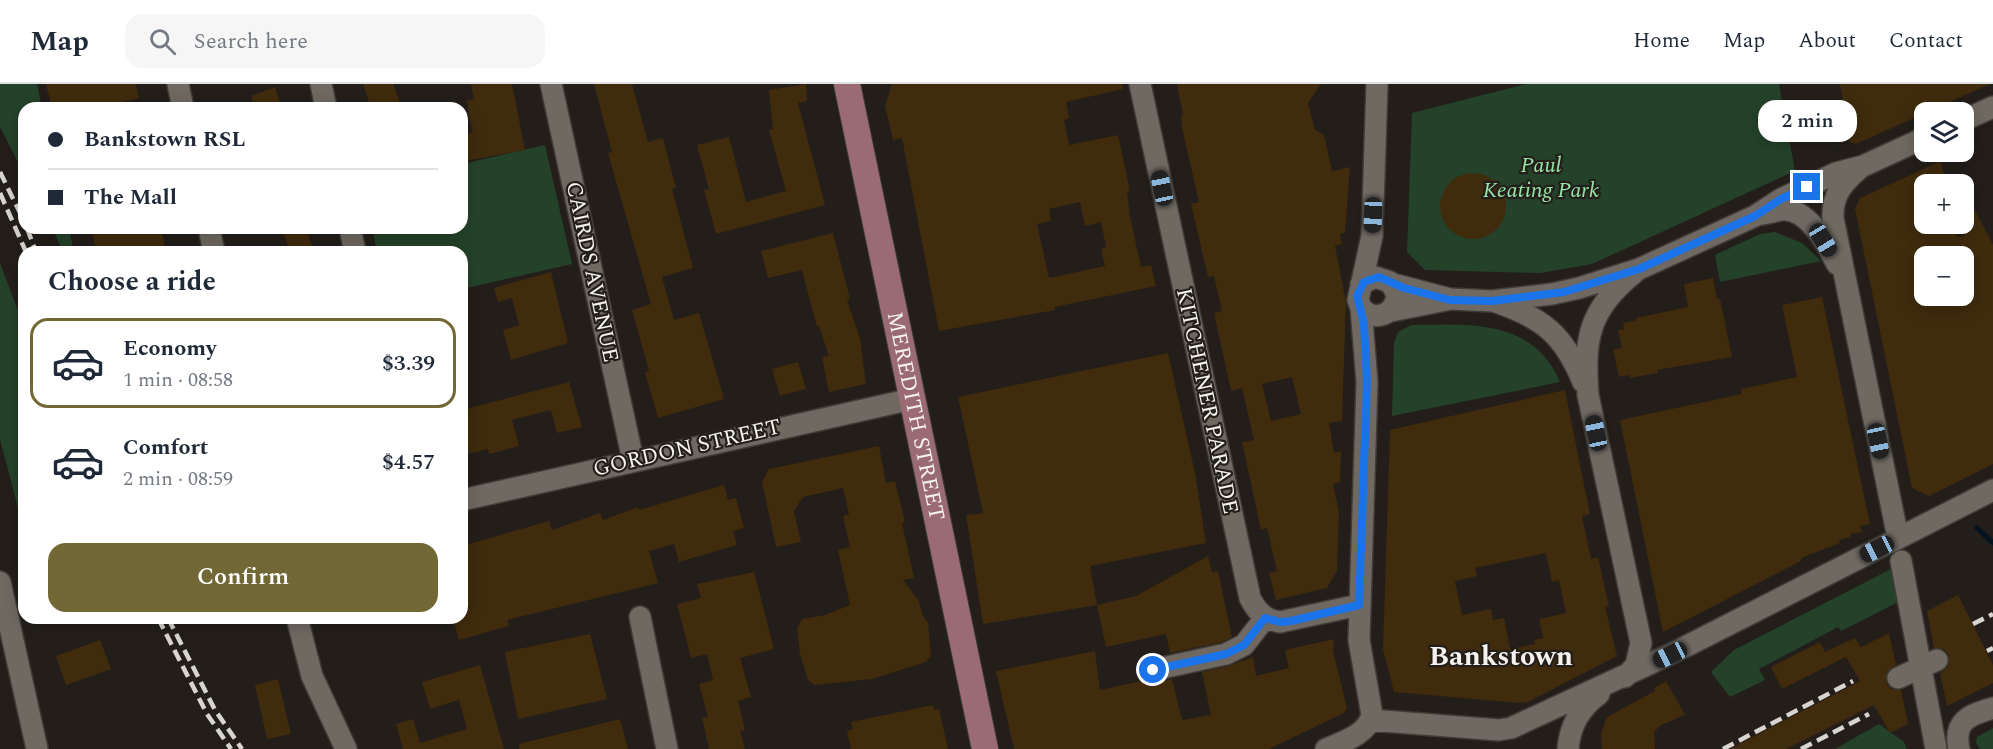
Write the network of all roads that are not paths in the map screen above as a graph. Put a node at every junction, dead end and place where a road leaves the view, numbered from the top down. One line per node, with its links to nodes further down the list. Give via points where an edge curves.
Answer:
1 (178, 84): 7 (street)
2 (321, 84): 8 (street)
3 (551, 84): 26 (street, CAIRDS AVENUE)
4 (847, 84): 25 (main road, MEREDITH STREET)
5 (1140, 84): 34 (street, KITCHENER PARADE, via 1247,588 1254,607)
6 (1377, 84): 14 (street)
7 (182, 102)
8 (325, 102)
9 (1993, 107): 10 (street)
10 (1974, 116)
11 (1914, 143): 12 (street)
12 (1863, 166): 13 (street, via 1836,173); 16 (street, via 1840,186 1833,207)
13 (1755, 216): 15 (street); 16 (street, via 1782,210 1799,214 1823,240)
14 (1372, 236): 17 (street); 18 (street)
15 (1639, 269): 20 (street, via 1558,293); 24 (street, via 1604,301 1591,327 1586,358)
16 (1845, 281): 29 (street)
17 (1391, 283): 18 (street, via 1375,277); 19 (street); 22 (street, via 1397,298)
18 (1361, 285): 21 (street, via 1357,296)
19 (1450, 300): 20 (street); 22 (street)
20 (1492, 301): 24 (street, via 1532,316 1548,327 1570,354)
21 (1361, 308): 22 (street, via 1371,316); 23 (street)
22 (1389, 313): 23 (street)
23 (1367, 382): 32 (street)
24 (1588, 395): 36 (street)
25 (912, 399): 26 (street, GORDON STREET); 47 (main road, MEREDITH STREET)
26 (633, 460): 28 (street, GORDON STREET)
27 (1993, 490): 29 (street)
28 (468, 499)
29 (1898, 538): 37 (street)
30 (1900, 561): 38 (street)
31 (0, 582): 44 (street)
32 (1359, 605): 34 (street, via 1291,621); 43 (street, via 1359,650)
33 (640, 617): 46 (street)
34 (1265, 618): 39 (street, via 1244,645 1226,654)
35 (299, 624): 45 (street, via 312,675)
36 (1641, 643): 37 (street, via 1655,654); 40 (street, via 1636,665)
37 (1670, 655): 40 (street)
38 (1929, 664): 41 (street); 50 (street)
39 (1153, 670)
40 (1628, 675): 43 (street, via 1511,728); 49 (street, via 1594,697 1580,712)
41 (1898, 678)
42 (1993, 708): 51 (street, via 1963,722 1957,730)
43 (1370, 720): 48 (street, via 1356,735)
44 (37, 749)
45 (346, 749)
46 (667, 749)
47 (985, 749)
48 (1326, 749)
49 (1568, 749)
50 (1936, 749)
51 (1959, 749)

